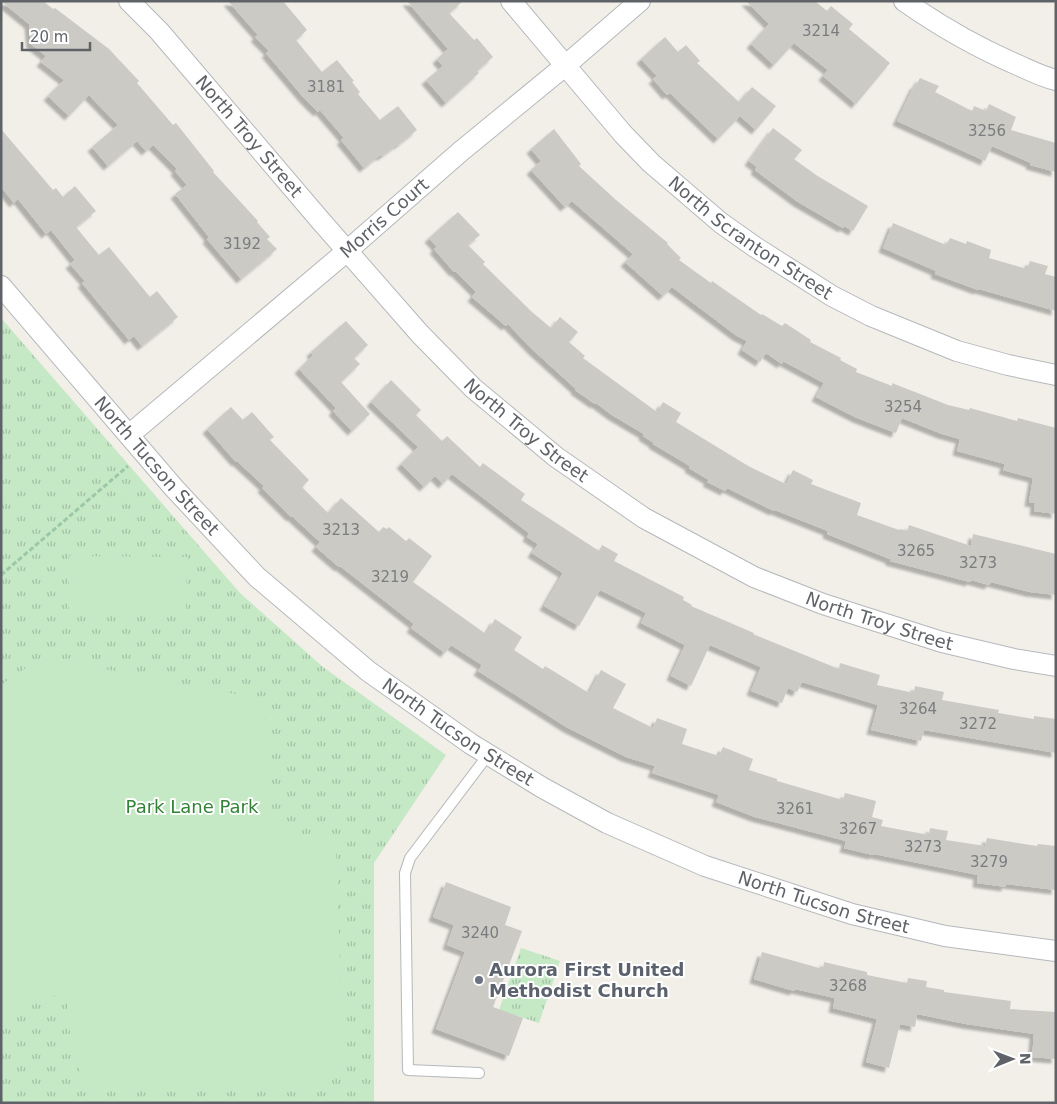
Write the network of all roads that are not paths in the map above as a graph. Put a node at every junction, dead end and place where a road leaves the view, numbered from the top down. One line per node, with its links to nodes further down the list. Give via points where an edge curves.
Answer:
1 (129, 1): 7 (street, North Troy Street, via 159,31)
2 (511, 1): 5 (street, North Scranton Street)
3 (640, 1): 5 (street, Morris Court)
4 (904, 1): 6 (street, via 963,40)
5 (566, 65): 7 (street, Morris Court); 9 (street, North Scranton Street, via 623,134 657,169 721,223 794,273 871,316 958,351)
6 (1056, 80)
7 (347, 251): 10 (street, Morris Court); 11 (street, North Troy Street, via 388,300 473,388 556,457 644,518 754,577 823,604 942,642)
8 (1, 286): 10 (street, North Tucson Street)
9 (1056, 375)
10 (129, 435): 12 (street, North Tucson Street, via 257,577 368,671)
11 (1056, 666)
12 (488, 755): 13 (street, North Tucson Street, via 607,823 705,866 852,914 945,936); 14 (lane, via 410,858 405,873 408,1070)
13 (1056, 951)
14 (479, 1073)

